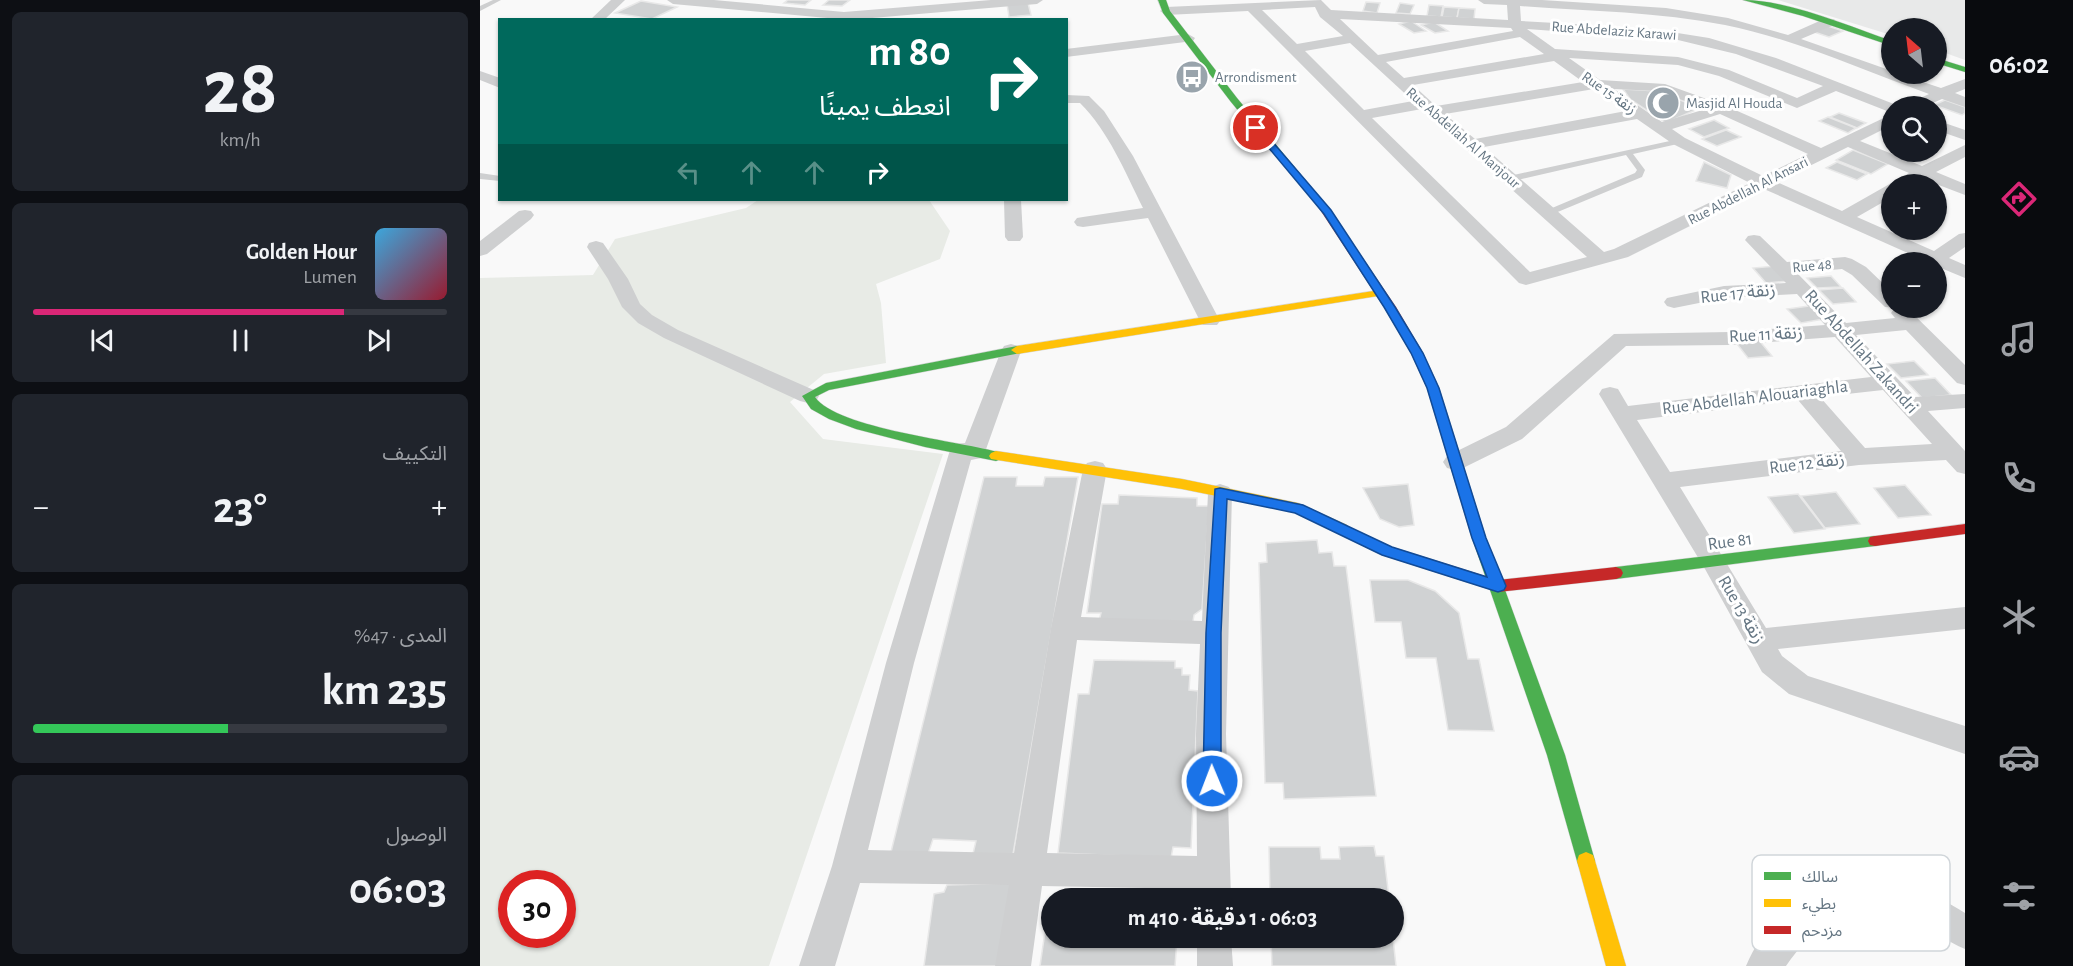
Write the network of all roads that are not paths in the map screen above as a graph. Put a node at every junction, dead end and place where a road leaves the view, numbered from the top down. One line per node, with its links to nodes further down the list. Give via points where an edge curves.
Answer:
1 (498, 0): 12 (lane)
2 (619, 0): 13 (street)
3 (673, 0): 14 (street)
4 (1484, 0): 5 (street)
5 (1513, 1): 16 (street); 19 (street, via 1676,13 1752,27)
6 (1753, 1): 15 (street)
7 (1035, 3): 14 (street)
8 (1230, 3): 9 (street, Rue Abdelaziz Karawi); 11 (street, Rue Abdelaziz Karawi)
9 (1164, 5): 17 (street)
10 (1321, 5): 11 (street, Rue Abdelaziz Karawi); 16 (street, Rue Abdelaziz Karawi); 18 (street, Rue Abdellah Al Manjour)
11 (1251, 6): 21 (street)
12 (480, 9)
13 (598, 18)
14 (843, 18)
15 (1829, 22): 19 (street); 20 (street)
16 (1519, 29): 23 (street, Rue 15 زنقة); 24 (street); 32 (street, Rue Abdelaziz Karawi, via 1684,36 1725,45)
17 (1188, 38): 22 (street); 80 (street, via 1241,109 1328,212)
18 (1352, 39): 21 (street); 24 (street, Rue Abdellah Al Manjour)
19 (1789, 39): 33 (street)
20 (1881, 40)
21 (1294, 48): 42 (street)
22 (1068, 53)
23 (1555, 54): 29 (street); 31 (street, Rue 15 زنقة); 37 (street, via 1678,61 1724,73)
24 (1375, 60): 29 (street, Rue Abdellah Al Manjour)
25 (1947, 64): 26 (street)
26 (1965, 70)
27 (480, 75): 28 (street)
28 (498, 83)
29 (1401, 83): 39 (street, Rue Abdellah Al Manjour)
30 (1965, 83): 33 (street)
31 (1595, 84): 39 (street); 40 (street, via 1667,88); 41 (street, Rue 15 زنقة)
32 (1834, 86): 37 (street); 38 (street, Rue Abdelaziz Karawi)
33 (1942, 93): 34 (street); 36 (street)
34 (1936, 96)
35 (1068, 99): 62 (street, via 1084,99 1099,114)
36 (1965, 102)
37 (1797, 103): 43 (street)
38 (1881, 104)
39 (1429, 108): 42 (street); 50 (street, Rue Abdellah Al Manjour)
40 (1721, 109): 43 (street); 45 (street)
41 (1637, 114): 45 (street, Rue 15 زنقة); 50 (street)
42 (1361, 115): 74 (street, Rue Abdellah Al Ansari, via 1526,279)
43 (1751, 124): 53 (street)
44 (1881, 125): 49 (street, Rue Abdellah Al Ansari)
45 (1660, 128): 48 (street, Rue 15 زنقة)
46 (1947, 129): 47 (street)
47 (1965, 135)
48 (1678, 141): 52 (lane); 58 (street, Rue 15 زنقة)
49 (1849, 142): 53 (street, Rue Abdellah Al Ansari); 54 (street)
50 (1471, 145): 57 (street, Rue Abdellah Al Manjour)
51 (1965, 150): 54 (street)
52 (1628, 153): 57 (lane); 63 (lane, via 1639,165 1639,175)
53 (1822, 154): 58 (street, Rue Abdellah Al Ansari)
54 (1924, 173): 59 (street)
55 (480, 176): 56 (lane)
56 (498, 179)
57 (1509, 179): 63 (street, Rue Abdellah Al Manjour)
58 (1762, 182): 65 (street, Rue 15 زنقة); 74 (street, Rue Abdellah Al Ansari, via 1666,233)
59 (1965, 190)
60 (1881, 196): 65 (street)
61 (1012, 201): 67 (street)
62 (1153, 212): 66 (street); 83 (street)
63 (1548, 213): 74 (street, Rue Abdellah Al Manjour)
64 (525, 215): 70 (street)
65 (1843, 218): 72 (street, Rue 15 زنقة)
66 (1083, 222)
67 (1014, 237)
68 (1965, 238): 73 (street)
69 (1754, 240): 76 (street, Rue Abdellah Zakandri)
70 (482, 246)
71 (596, 247): 90 (street, via 632,307 645,319)
72 (1920, 252)
73 (1946, 252)
74 (1602, 260)
75 (1947, 264): 77 (street, Rue 15 زنقة)
76 (1783, 268): 78 (street, Rue Abdellah Zakandri); 79 (street, Rue 48, via 1845,263)
77 (1965, 272)
78 (1802, 288): 81 (street, Rue 17 زنقة, via 1724,292); 85 (street, Rue Abdellah Zakandri)
79 (1881, 292)
80 (1380, 293): 83 (street); 97 (street, via 1417,353 1433,388)
81 (1674, 302)
82 (1906, 318): 84 (street)
83 (1210, 321): 86 (street)
84 (1911, 323): 85 (street, Rue 11 زنقة); 87 (street)
85 (1840, 330): 88 (street, Rue Abdellah Zakandri); 97 (street, Rue 11 زنقة, via 1679,340 1621,339 1514,433)
86 (1011, 351): 90 (street, via 826,387); 94 (street)
87 (1965, 378)
88 (1887, 382): 89 (street, Rue Abdellah Alouariaghla); 93 (street, Rue Abdellah Zakandri)
89 (1803, 392): 92 (street, Rue Abdellah Alouariaghla); 95 (street)
90 (808, 396): 94 (street, via 812,406 866,428)
91 (1965, 401): 93 (street)
92 (1616, 404): 99 (street, Rue 13 زنقة)
93 (1909, 405): 96 (street, Rue Abdellah Zakandri)
94 (968, 451): 98 (street); 109 (street, via 900,663)
95 (1859, 457): 96 (street, Rue 12 زنقة); 99 (street, Rue 12 زنقة)
96 (1958, 459)
97 (1455, 462): 103 (street)
98 (1095, 469): 100 (street); 105 (street)
99 (1663, 481): 102 (street, Rue 13 زنقة)
100 (1220, 493): 103 (street, via 1298,508 1388,551); 106 (street)
101 (1965, 529): 102 (street, Rue 81)
102 (1714, 562): 103 (street, Rue 81); 107 (street, Rue 13 زنقة)
103 (1498, 586): 119 (street, via 1556,755)
104 (1965, 618): 107 (street)
105 (1065, 627): 106 (street); 110 (street)
106 (1214, 633): 111 (street)
107 (1758, 640): 108 (street, Rue 13 زنقة, via 1772,664 1799,685)
108 (1965, 740)
109 (848, 866): 110 (street); 116 (street)
110 (1027, 871): 111 (street, via 1129,870); 117 (street)
111 (1214, 886)
112 (1950, 923): 113 (street)
113 (1965, 932)
114 (1215, 948): 118 (street)
115 (1776, 951): 120 (street)
116 (817, 966)
117 (1013, 966)
118 (1215, 966)
119 (1616, 966)
120 (1764, 966)

